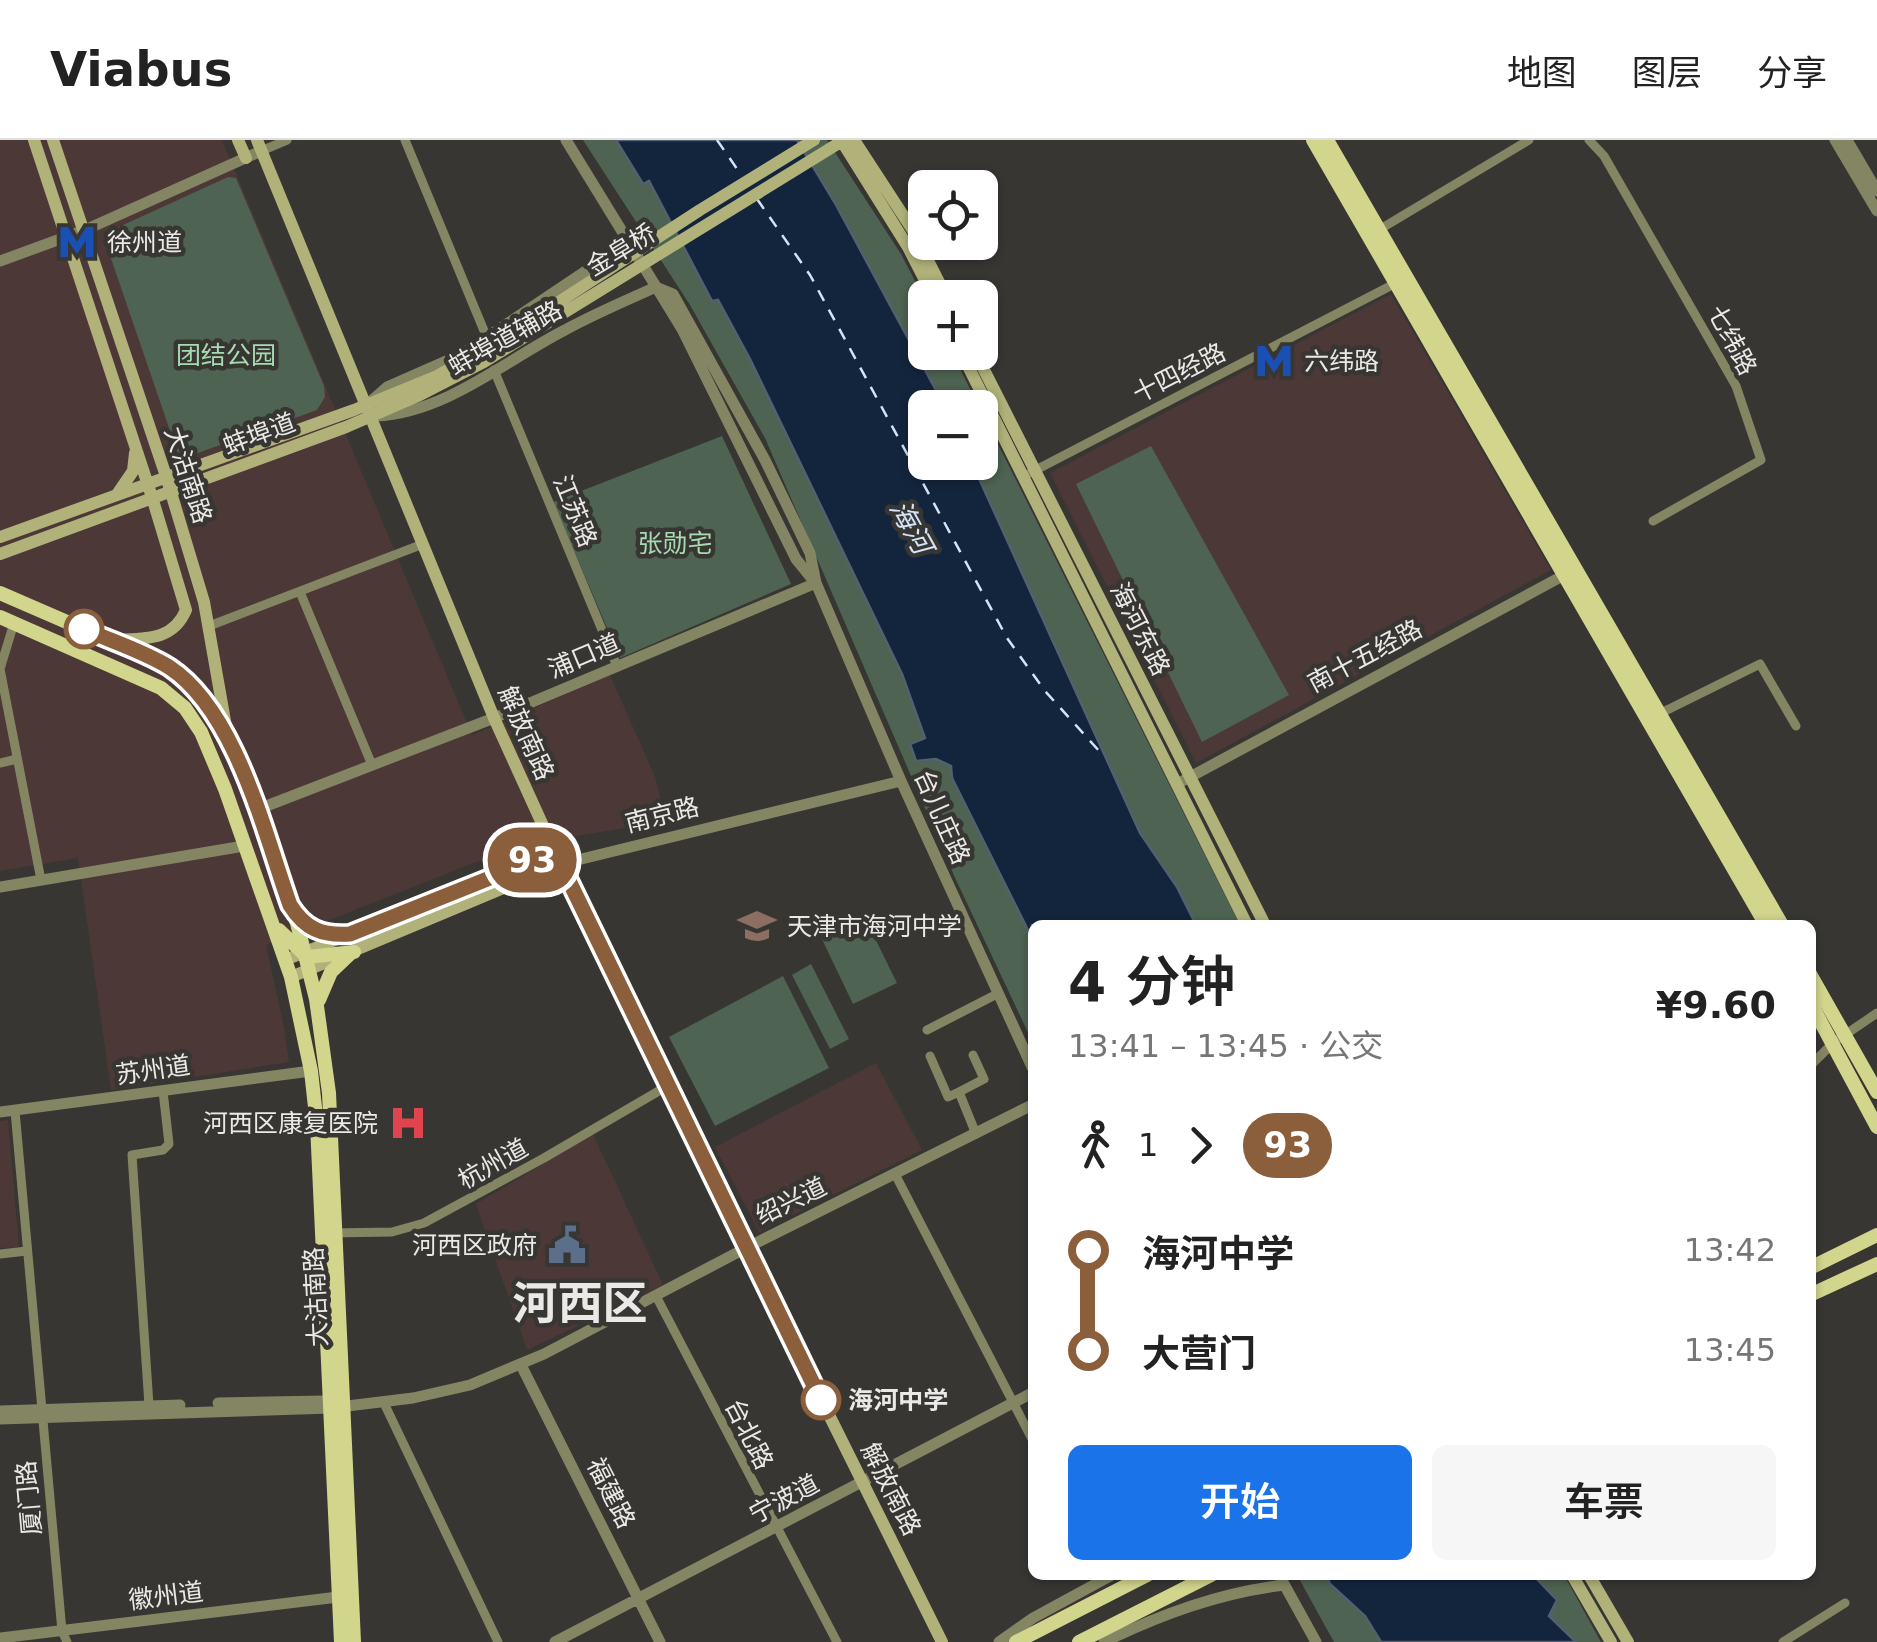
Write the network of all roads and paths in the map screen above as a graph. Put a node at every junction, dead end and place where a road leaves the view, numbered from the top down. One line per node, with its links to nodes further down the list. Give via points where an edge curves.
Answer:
1 (34, 140): 22 (main road, 大沽南路)
2 (53, 140): 20 (main road, 大沽南路)
3 (238, 140): 17 (main road)
4 (287, 140): 16 (street)
5 (406, 140): 29 (street)
6 (566, 140): 23 (street, 台儿庄路)
7 (814, 140): 33 (main road, 金阜桥)
8 (842, 140): 25 (main road); 33 (main road, 金阜桥, via 484,362)
9 (854, 140): 26 (main road)
10 (1313, 140): 21 (main road)
11 (1327, 140): 21 (main road)
12 (1529, 140): 21 (street)
13 (1589, 140): 41 (street, 七纬路, via 1717,350 1761,460)
14 (1835, 140): 19 (street)
15 (1847, 140): 18 (street)
16 (259, 146): 17 (street); 34 (main road, 解放南路)
17 (246, 158): 20 (street)
18 (1877, 191)
19 (1877, 211)
20 (85, 230): 22 (street); 38 (main road, 大沽南路)
21 (1374, 233): 27 (main road)
22 (67, 237): 24 (street); 35 (main road, 大沽南路)
23 (628, 242): 28 (street, 台儿庄路); 29 (street, 蚌埠道)
24 (0, 261)
25 (925, 280)
26 (938, 280)
27 (1401, 280): 36 (street, 十四经路); 45 (main road)
28 (656, 287): 30 (street, 蚌埠道辅路); 46 (street, 台儿庄路, via 796,559)
29 (487, 338): 34 (street, 蚌埠道, via 388,387)
30 (494, 370): 34 (street, 蚌埠道辅路, via 404,413); 52 (street, 江苏路)
31 (971, 370): 36 (main road, 海河东路)
32 (983, 370): 36 (main road, 海河东路)
33 (418, 390): 34 (main road, 蚌埠道)
34 (365, 410): 38 (main road, 蚌埠道); 38 (main road, 蚌埠道, via 337,430); 43 (main road, 解放南路)
35 (134, 442): 37 (main road, 大沽南路); 39 (main road, via 134,471)
36 (1029, 473): 60 (main road, 海河东路); 62 (main road, 海河东路)
37 (147, 483): 38 (main road, 蚌埠道); 39 (main road, 蚌埠道); 40 (main road, 大沽南路)
38 (168, 483): 40 (main road, 蚌埠道); 50 (main road, 大沽南路)
39 (116, 494): 42 (main road, 蚌埠道)
40 (152, 497): 44 (main road, 蚌埠道); 51 (main road, 大沽南路, via 186,610 168,634)
41 (1653, 521)
42 (0, 537)
43 (423, 544): 47 (street); 54 (main road, 解放南路)
44 (0, 554)
45 (1571, 572): 53 (main road); 60 (street, 南十五经路); 72 (main road)
46 (816, 583): 52 (street, 浦口道); 61 (street, 台儿庄路)
47 (300, 592): 50 (street); 59 (street)
48 (0, 593): 51 (main road)
49 (7, 620): 57 (street, via 0,669); 64 (main road, via 130,672 185,708 214,757)
50 (209, 626): 56 (main road, 大沽南路)
51 (108, 640): 56 (main road, via 181,676)
52 (617, 666): 54 (street, 浦口道)
53 (1659, 714): 55 (street, via 1760,664); 73 (main road)
54 (494, 718): 59 (street, 浦口道); 65 (main road, 解放南路)
55 (1796, 726)
56 (228, 738): 63 (main road)
57 (17, 759): 58 (street); 66 (street)
58 (0, 762)
59 (372, 765): 63 (street, 浦口道)
60 (1190, 777): 62 (street, 南十五经路); 71 (main road, 海河东路)
61 (901, 781): 65 (street, 南京路); 78 (street, 台儿庄路)
62 (1176, 784): 70 (main road, 海河东路)
63 (256, 810): 68 (main road)
64 (244, 846): 66 (street); 69 (main road)
65 (558, 858): 74 (main road, 南京路); 75 (main road, 南京路); 89 (main road, 解放南路)
66 (40, 880): 67 (street)
67 (0, 888)
68 (290, 905): 74 (main road, via 319,933); 76 (main road)
69 (267, 913): 76 (main road); 76 (main road, via 285,960)
70 (1244, 920)
71 (1262, 920)
72 (1763, 920)
73 (1779, 920)
74 (350, 934): 76 (main road, 南京路)
75 (354, 952): 76 (main road); 80 (main road, via 327,978)
76 (305, 963): 80 (main road, 大沽南路); 88 (main road, 大沽南路, via 298,1010)
77 (1816, 987): 83 (main road)
78 (997, 994): 82 (street); 86 (street, 台儿庄路)
79 (1816, 1009): 83 (main road)
80 (318, 1011): 99 (main road, 大沽南路, via 329,1093)
81 (1877, 1013): 83 (street)
82 (926, 1030)
83 (1839, 1038): 87 (street); 92 (main road); 96 (main road)
84 (973, 1055): 91 (street, via 984,1080)
85 (930, 1056): 91 (street, via 948,1097)
86 (1028, 1059)
87 (1816, 1060)
88 (311, 1071): 90 (street, 苏州道); 99 (main road, 大沽南路)
89 (668, 1086): 99 (street, 杭州道, via 438,1216 402,1230); 101 (main road, 解放南路)
90 (162, 1091): 94 (street, 苏州道); 117 (street, via 169,1144 132,1156)
91 (958, 1092): 97 (street)
92 (1877, 1092)
93 (1028, 1107): 97 (street, 绍兴道)
94 (15, 1111): 95 (street, 苏州道); 102 (street, 厦门路)
95 (0, 1112)
96 (1877, 1127)
97 (976, 1134): 98 (street, 绍兴道)
98 (895, 1174): 101 (street, 绍兴道); 115 (street)
99 (329, 1233): 116 (main road, 大沽南路)
100 (1877, 1235): 104 (main road)
101 (746, 1248): 110 (street, 绍兴道); 122 (main road, 解放南路)
102 (27, 1251): 103 (street); 119 (street, 厦门路)
103 (0, 1254)
104 (1840, 1254): 105 (main road); 107 (main road)
105 (1816, 1259)
106 (1877, 1264): 108 (main road)
107 (1816, 1265)
108 (1840, 1281): 109 (main road); 111 (main road)
109 (1816, 1292)
110 (656, 1296): 112 (street, 绍兴道); 123 (street, 台北路)
111 (1816, 1299)
112 (521, 1365): 114 (street, 绍兴道, via 456,1389); 131 (street, 福建路)
113 (1028, 1395): 115 (street, 宁波道)
114 (383, 1401): 116 (street, 绍兴道); 137 (street)
115 (1014, 1402): 121 (street); 122 (street, 宁波道)
116 (335, 1404): 117 (street, 绍兴道); 119 (street, 绍兴道); 130 (main road, 大沽南路); 136 (main road, 大沽南路)
117 (149, 1405): 119 (street, 绍兴道)
118 (0, 1411): 119 (street, 绍兴道)
119 (41, 1413): 120 (street, 绍兴道); 133 (street, 厦门路)
120 (0, 1419)
121 (1028, 1430)
122 (862, 1482): 123 (street, 宁波道); 141 (main road, 解放南路)
123 (776, 1530): 131 (street, 宁波道); 140 (street, 台北路)
124 (1099, 1580): 142 (street)
125 (1137, 1580): 143 (main road)
126 (1201, 1580): 144 (main road)
127 (1282, 1580): 145 (street, via 1160,1615); 146 (street)
128 (1575, 1580): 147 (main road)
129 (1592, 1580): 148 (main road)
130 (338, 1597): 133 (street, 徽州道); 135 (main road, 大沽南路)
131 (639, 1600): 138 (street, 宁波道); 139 (street, 福建路)
132 (1845, 1603): 149 (street)
133 (65, 1636): 134 (street, 徽州道)
134 (0, 1638)
135 (341, 1642)
136 (354, 1642)
137 (498, 1642)
138 (556, 1642)
139 (660, 1642)
140 (836, 1642)
141 (942, 1642)
142 (999, 1642)
143 (1016, 1642)
144 (1079, 1642)
145 (1104, 1642)
146 (1316, 1642)
147 (1610, 1642)
148 (1628, 1642)
149 (1784, 1642)

